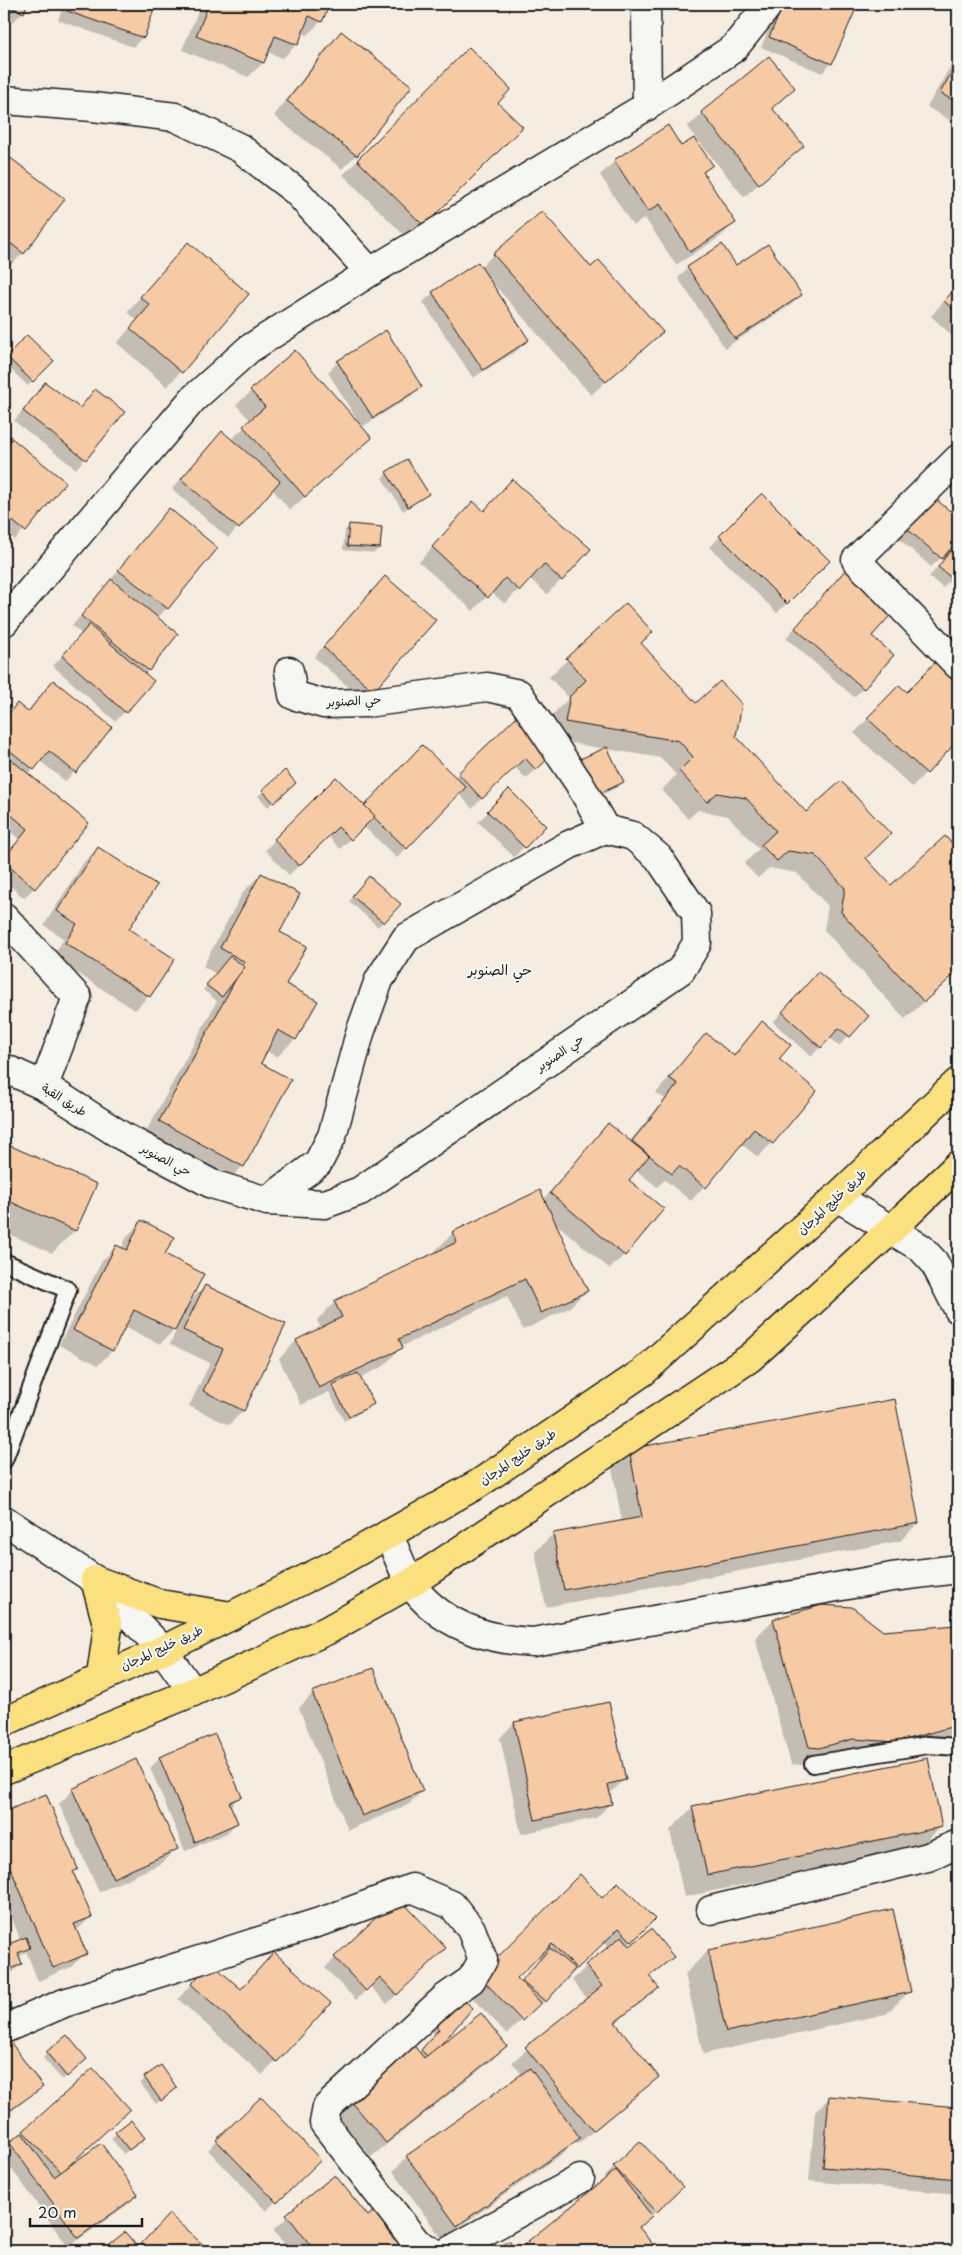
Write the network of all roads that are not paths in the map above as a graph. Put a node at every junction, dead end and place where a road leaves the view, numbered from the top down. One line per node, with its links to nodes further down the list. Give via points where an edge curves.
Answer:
1 (646, 4): 4 (street)
2 (767, 4): 4 (street, via 734,48)
3 (4, 100): 5 (street, via 175,118 240,148 297,192)
4 (648, 106): 5 (street)
5 (370, 272): 7 (street, via 249,349 193,399)
6 (958, 459): 8 (street, via 856,560)
7 (4, 622)
8 (958, 665)
9 (289, 671): 10 (street, حي الصنوبر, via 293,695 324,704 366,703 487,687 519,694 579,783)
10 (605, 829): 18 (street, via 569,845 406,938 379,980 360,1034 332,1136 318,1164); 18 (street, حي الصنوبر, via 633,836 658,857 696,913 697,943 681,970 360,1191 325,1204)
11 (4, 916): 14 (street, via 78,997)
12 (4, 1068): 14 (street, طريق القبة)
13 (958, 1082): 17 (main road, طريق خليج المرجان)
14 (44, 1086): 15 (street, طريق القبة)
15 (122, 1136): 18 (street, حي الصنوبر, via 212,1184)
16 (958, 1166): 19 (main road)
17 (837, 1198): 19 (street); 24 (main road, طريق خليج المرجان, via 643,1372 478,1484)
18 (267, 1201)
19 (892, 1229): 21 (street, via 922,1248 934,1262); 27 (main road, via 750,1358)
20 (4, 1262): 22 (lane, via 68,1290)
21 (958, 1309)
22 (4, 1460)
23 (4, 1520): 26 (street)
24 (388, 1534): 27 (street); 28 (main road, طريق خليج المرجان)
25 (958, 1569): 27 (street, via 892,1577 533,1642 506,1641 455,1623 439,1612)
26 (95, 1580): 28 (main road, via 160,1604); 29 (street); 30 (main road, via 108,1627)
27 (411, 1583): 31 (main road, via 328,1630)
28 (230, 1616): 29 (main road, طريق خليج المرجان)
29 (163, 1650): 30 (main road, طريق خليج المرجان); 31 (street)
30 (101, 1676): 32 (main road, طريق خليج المرجان)
31 (193, 1692): 35 (main road)
32 (4, 1722)
33 (958, 1747): 34 (lane, via 928,1745)
34 (813, 1764)
35 (4, 1770)
36 (958, 1844): 37 (street, via 928,1857)
37 (711, 1910)
38 (4, 2029): 40 (street, via 64,2003 329,1919 412,1888 452,1905 471,1929 483,1960 471,1980 445,1998 327,2107 324,2123 416,2242)
39 (580, 2179): 41 (street)
40 (430, 2251)
41 (449, 2251)

